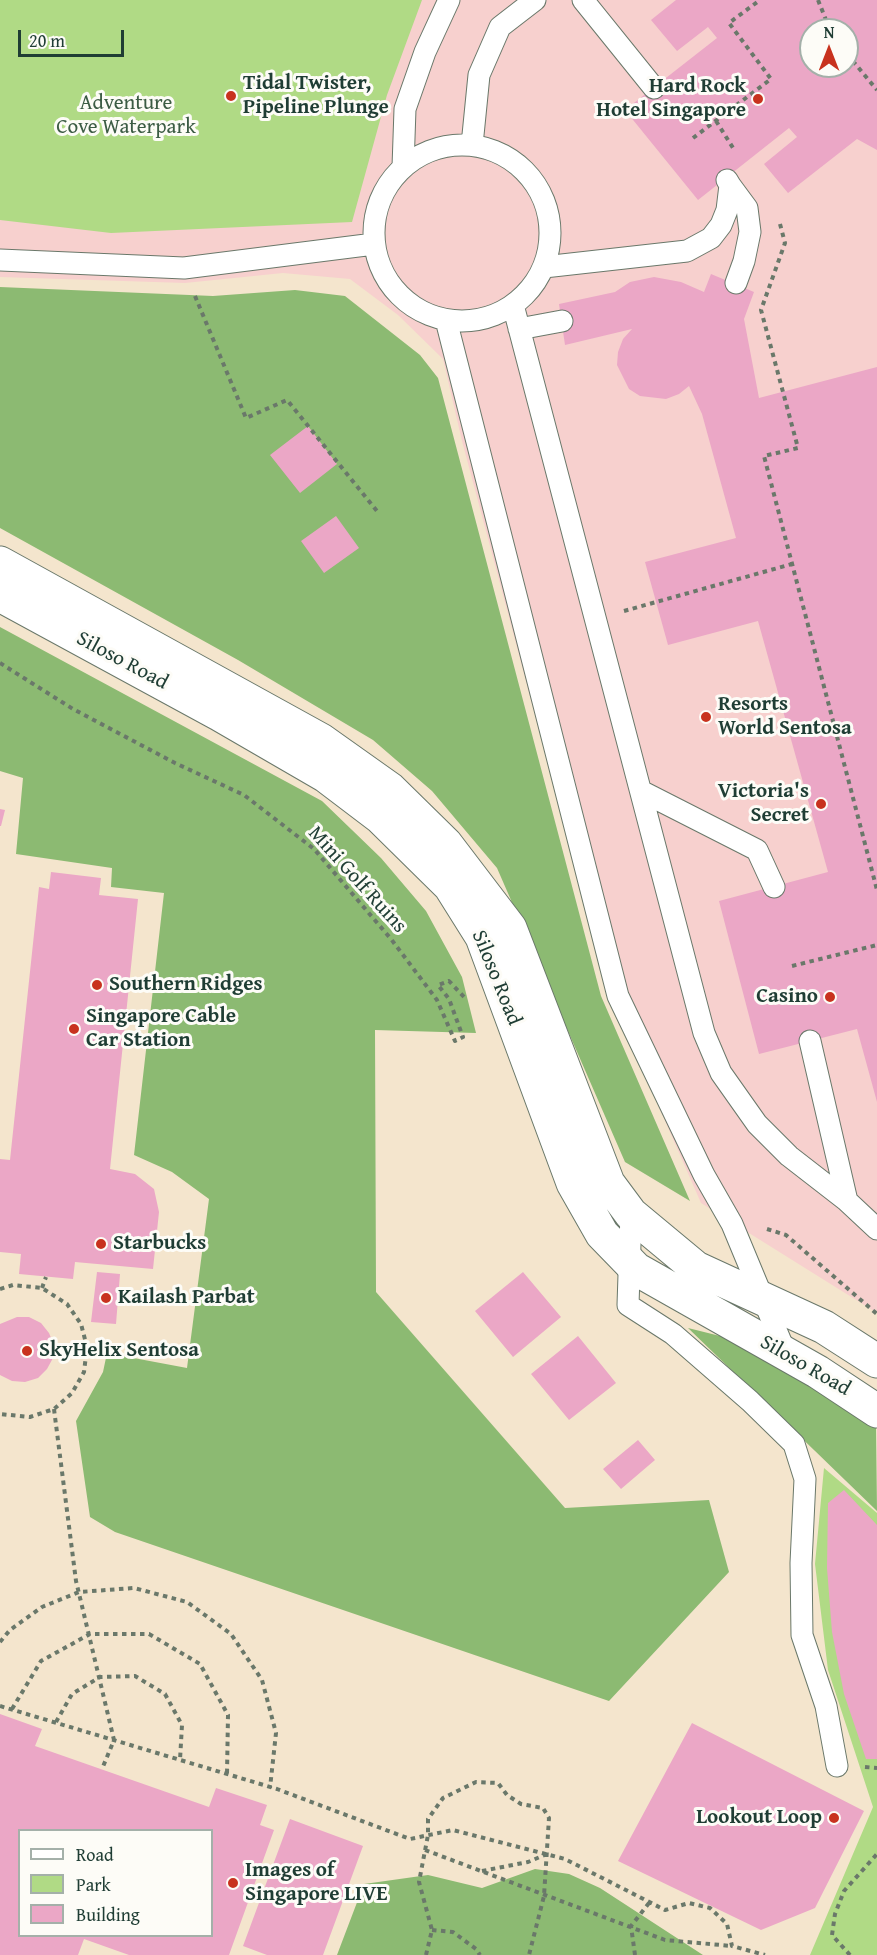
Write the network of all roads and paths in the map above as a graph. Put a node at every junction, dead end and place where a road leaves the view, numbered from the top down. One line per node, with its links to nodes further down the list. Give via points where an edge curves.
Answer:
1 (449, 0): 12 (lane, via 405,109)
2 (535, 0): 11 (lane, via 500,27 479,75)
3 (583, 0): 8 (lane)
4 (760, 0): 10 (path, via 729,23 771,79)
5 (818, 0): 6 (path)
6 (825, 18)
7 (859, 68): 9 (path)
8 (654, 88)
9 (877, 90)
10 (693, 138)
11 (472, 145): 12 (lane, via 435,148); 15 (lane, via 498,152 514,162 539,188 549,213 551,240)
12 (403, 167): 13 (lane, via 379,202)
13 (374, 244): 16 (lane); 19 (lane, via 379,263 400,296 416,308)
14 (0, 260): 16 (lane)
15 (544, 267): 17 (lane, via 687,251 711,238 721,225 727,210 728,182 747,208 750,232); 18 (lane, via 531,288)
16 (184, 268): 23 (path, via 246,418 287,400)
17 (736, 283)
18 (513, 305): 19 (lane, via 473,320); 21 (lane)
19 (446, 320): 43 (lane, via 618,996 704,1175 732,1224)
20 (562, 321): 21 (lane)
21 (519, 329): 27 (lane)
22 (783, 392): 25 (path, via 798,447 764,456)
23 (377, 511)
24 (0, 563): 37 (street, Siloso Road, via 321,740 390,789 446,844 510,928 608,1183)
25 (792, 564): 27 (path); 31 (path)
26 (0, 596): 39 (street, Siloso Road, via 326,776 380,817 450,886 482,937 573,1183 602,1234)
27 (597, 619): 29 (lane)
28 (0, 663): 34 (path, Mini Golf Ruins, via 73,709 244,795 314,849 379,924 437,1000 455,1041 463,1037 449,999 438,986 449,981)
29 (643, 792): 30 (lane, via 757,850); 36 (lane, via 704,1034 721,1073 757,1124 789,1156)
30 (774, 886)
31 (877, 891)
32 (877, 945): 33 (path)
33 (792, 966)
34 (473, 1006)
35 (810, 1041): 36 (lane)
36 (847, 1200): 38 (lane)
37 (631, 1214): 39 (lane); 43 (street, Siloso Road, via 696,1268)
38 (877, 1229)
39 (627, 1260): 44 (street, Siloso Road, via 672,1291); 58 (lane, via 628,1305 673,1334 794,1444 805,1479 802,1635 826,1706)
40 (46, 1277): 41 (path)
41 (42, 1288): 42 (path, via 13,1285); 46 (path, via 67,1304 81,1324 87,1347 84,1372 72,1393)
42 (0, 1289)
43 (763, 1299): 44 (lane); 45 (street, Siloso Road, via 824,1327)
44 (786, 1354): 47 (street, Siloso Road)
45 (877, 1361)
46 (54, 1409): 48 (path, via 30,1417); 49 (path)
47 (877, 1411)
48 (0, 1414)
49 (79, 1592): 50 (path); 51 (path, via 42,1607); 61 (path, via 134,1588 187,1602 231,1634 262,1680 276,1733)
50 (90, 1634): 52 (path); 54 (path, via 41,1661); 60 (path, via 149,1634 200,1664 228,1715)
51 (0, 1642)
52 (100, 1677): 55 (path, via 72,1694); 56 (path); 57 (path, via 135,1676 165,1694 182,1725)
53 (0, 1706): 54 (path)
54 (12, 1709): 55 (path)
55 (56, 1722): 56 (path)
56 (114, 1740): 57 (path); 59 (path)
57 (180, 1760): 60 (path)
58 (837, 1766)
59 (102, 1769)
60 (226, 1774): 61 (path)
61 (270, 1788): 62 (path, via 410,1839)
62 (428, 1835): 63 (path); 64 (path, via 453,1830); 64 (path, via 428,1819 443,1798 476,1782 498,1783 520,1804 543,1808 549,1818)
63 (425, 1850): 66 (path); 70 (path, via 419,1882)
64 (547, 1854): 66 (path, via 528,1862); 67 (path); 68 (path, via 565,1859)
65 (877, 1854): 78 (path, bridge, via 844,1891 835,1914 832,1935)
66 (481, 1871): 67 (path)
67 (544, 1896): 69 (path); 75 (path)
68 (649, 1903): 69 (path); 71 (path, via 665,1910 689,1903 710,1908 728,1924)
69 (631, 1926): 71 (path, via 665,1941); 76 (path)
70 (432, 1930): 73 (path); 74 (path, via 453,1932)
71 (732, 1946): 72 (path)
72 (749, 1953): 77 (path)
73 (426, 1955)
74 (480, 1955)
75 (529, 1955)
76 (635, 1955)
77 (765, 1955)
78 (850, 1955)

